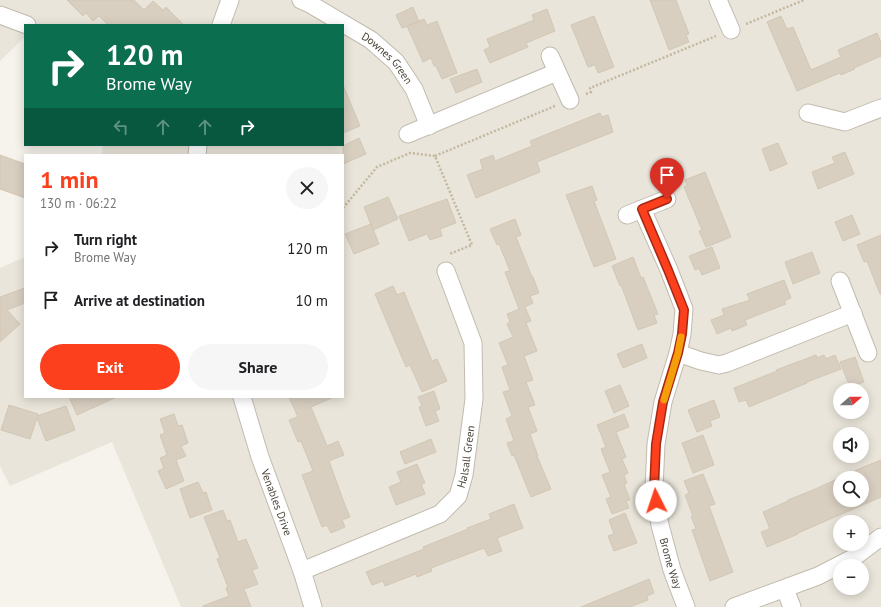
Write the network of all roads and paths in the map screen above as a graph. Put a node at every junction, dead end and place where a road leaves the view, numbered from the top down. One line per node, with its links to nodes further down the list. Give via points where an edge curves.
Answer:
1 (230, 0): 7 (street)
2 (301, 0): 9 (street, Downes Green)
3 (718, 0): 10 (street)
4 (804, 0): 10 (path)
5 (0, 14): 6 (street)
6 (25, 24)
7 (221, 24)
8 (344, 24): 14 (street, Downes Green, via 371,40 396,62 414,89)
9 (344, 24)
10 (731, 30): 11 (path, via 590,88 591,92)
11 (570, 100): 14 (street, via 553,64); 16 (path)
12 (881, 108): 13 (street, via 845,122)
13 (808, 113)
14 (429, 126): 15 (street)
15 (408, 134)
16 (435, 156): 18 (path, via 410,153 377,167); 19 (path, via 472,245 440,258)
17 (667, 199): 22 (street, Brome Way, via 635,212 668,270 684,310)
18 (344, 207)
19 (446, 271): 26 (street, Halsall Green, via 473,343 474,399 464,475 458,496 440,514)
20 (840, 281): 21 (street)
21 (853, 313): 22 (street, via 720,365); 23 (street)
22 (678, 353): 29 (street, Brome Way, via 663,402 656,444 654,489 672,570)
23 (868, 353)
24 (242, 398): 26 (street, Venables Drive, via 260,457)
25 (881, 537): 27 (street, via 853,558)
26 (302, 571): 28 (street, Venables Drive)
27 (785, 589): 30 (street); 31 (street)
28 (313, 607)
29 (686, 607)
30 (734, 607)
31 (792, 607)

